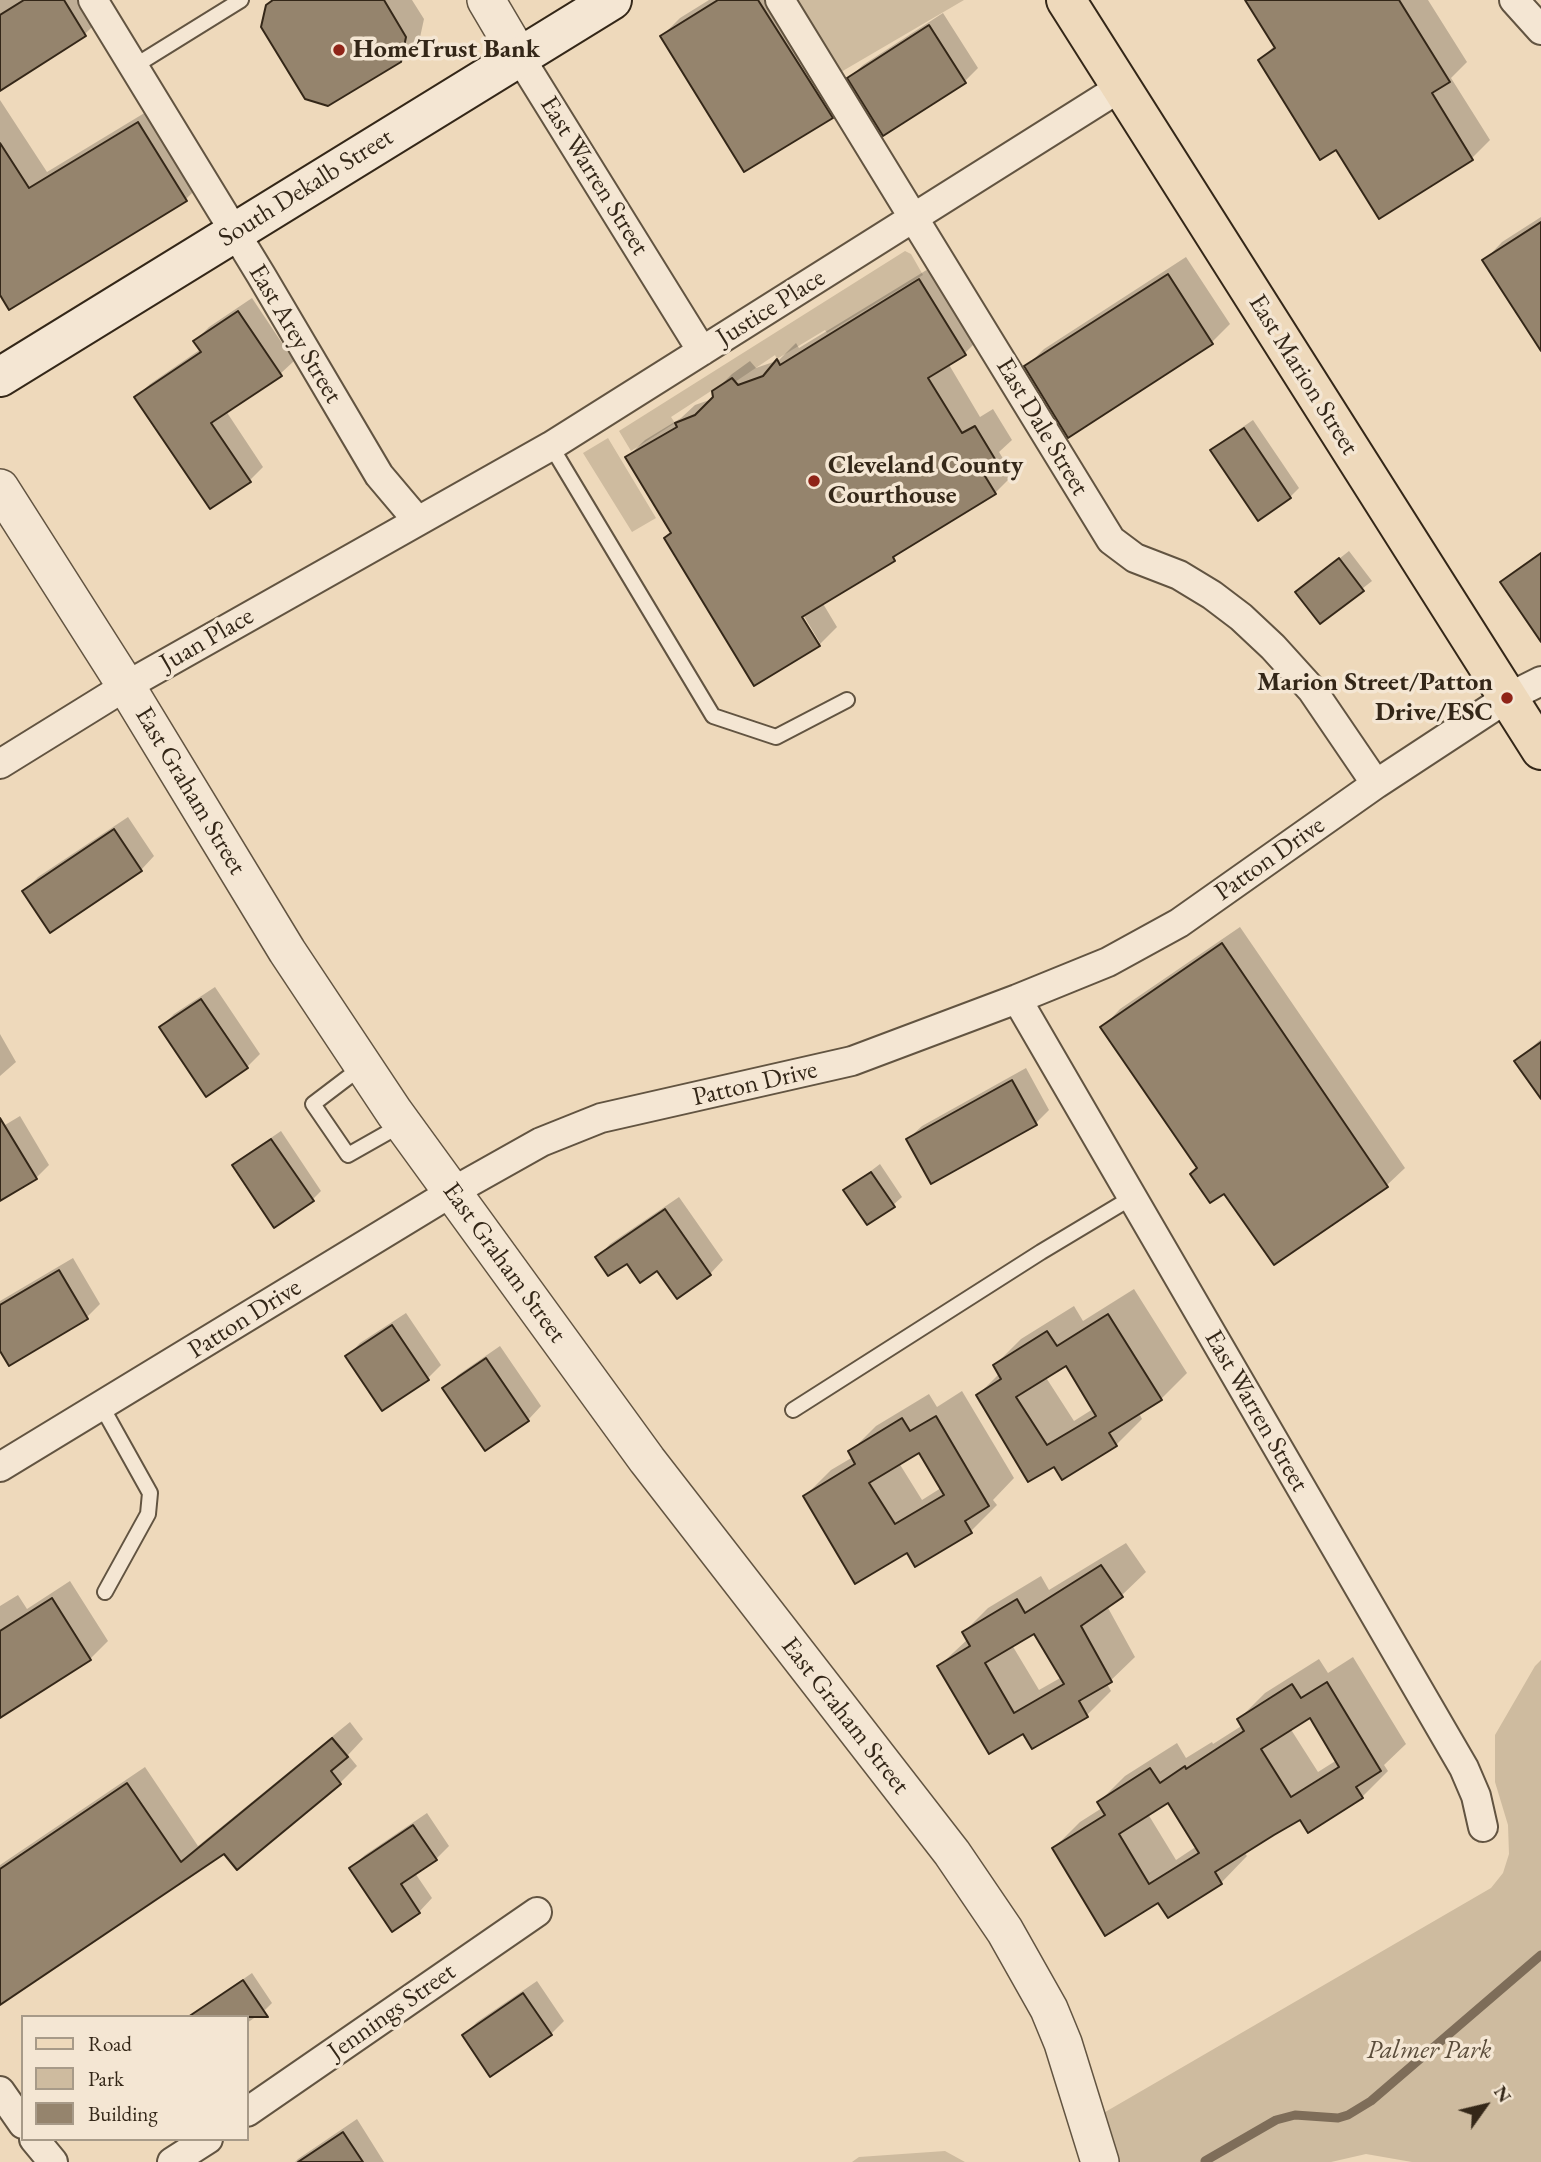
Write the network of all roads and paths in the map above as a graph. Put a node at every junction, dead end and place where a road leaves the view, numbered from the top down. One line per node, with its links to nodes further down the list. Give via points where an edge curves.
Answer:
1 (93, 0): 10 (street, East Arey Street)
2 (241, 0): 10 (lane)
3 (486, 0): 9 (street, East Warren Street)
4 (612, 0): 9 (main road, South Dekalb Street)
5 (780, 0): 12 (street, East Dale Street)
6 (1066, 0): 11 (main road, East Marion Street)
7 (1514, 0): 8 (street)
8 (1541, 30)
9 (519, 55): 13 (main road, South Dekalb Street); 14 (street, East Warren Street)
10 (133, 66): 13 (street, East Arey Street)
11 (1121, 87): 12 (street, Justice Place); 21 (main road, East Marion Street)
12 (914, 217): 14 (street, Justice Place); 25 (street, East Dale Street, via 1111,540 1135,558 1179,575 1241,617 1312,690)
13 (234, 233): 15 (main road, South Dekalb Street); 18 (street, East Arey Street, via 379,475)
14 (702, 351): 16 (street, Justice Place)
15 (0, 377)
16 (551, 446): 18 (street, Justice Place); 22 (lane, via 713,716 776,737)
17 (0, 488): 20 (street, East Graham Street)
18 (417, 520): 20 (street, Juan Place)
19 (1541, 681): 21 (street, Patton Drive)
20 (127, 686): 24 (street, Juan Place); 27 (street, East Graham Street, via 287,951)
21 (1507, 698): 23 (main road, East Marion Street); 25 (street, Patton Drive)
22 (847, 700)
23 (1541, 750)
24 (0, 765)
25 (1376, 784): 26 (street, Patton Drive, via 1179,923 1108,962)
26 (1017, 999): 29 (street, Patton Drive, via 852,1061 601,1118 541,1142); 30 (street, East Warren Street)
27 (363, 1066): 28 (street, East Graham Street); 28 (lane, via 313,1104 348,1155)
28 (402, 1124): 29 (street, East Graham Street)
29 (452, 1192): 31 (street, Patton Drive); 44 (street, East Graham Street, via 647,1460 951,1853 1005,1931 1063,2043)
30 (1132, 1198): 32 (lane); 35 (street, East Warren Street, via 1464,1768)
31 (102, 1407): 33 (street, Patton Drive); 34 (lane, via 150,1493 148,1514)
32 (793, 1410)
33 (0, 1467)
34 (105, 1592)
35 (1483, 1827)
36 (537, 1912): 38 (street, Jennings Street)
37 (0, 2091): 39 (street)
38 (248, 2111)
39 (21, 2121)
40 (36, 2141): 42 (street)
41 (205, 2141): 43 (street)
42 (53, 2162)
43 (172, 2162)
44 (1100, 2162)

